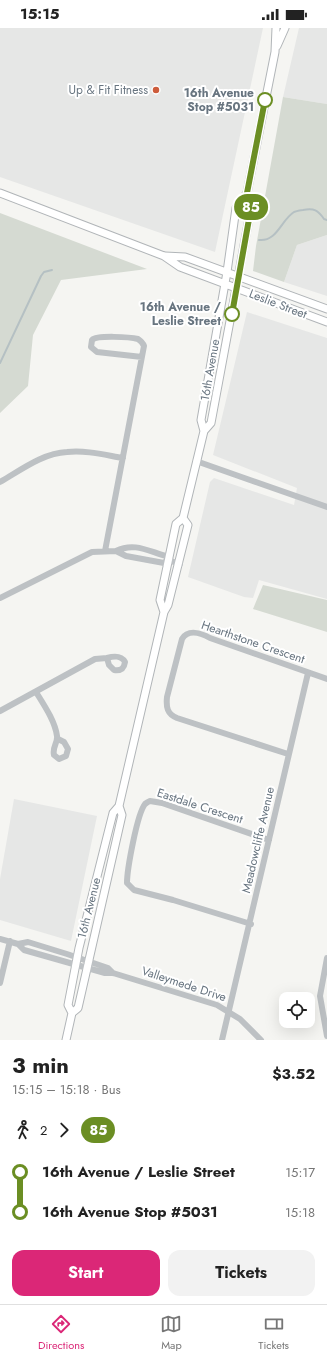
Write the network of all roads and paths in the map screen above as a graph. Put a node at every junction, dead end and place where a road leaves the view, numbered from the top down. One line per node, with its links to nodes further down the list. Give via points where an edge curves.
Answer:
1 (276, 28): 3 (main road, 16th Avenue)
2 (285, 28): 3 (main road, 16th Avenue)
3 (275, 52): 5 (main road, 16th Avenue)
4 (0, 193): 6 (main road, Leslie Street)
5 (247, 193): 7 (main road, 16th Avenue, via 236,208); 8 (main road, 16th Avenue, via 251,208)
6 (164, 256): 7 (main road, Leslie Street, via 185,257); 9 (main road, Leslie Street, via 180,267)
7 (227, 272): 8 (main road, Leslie Street); 9 (main road, 16th Avenue)
8 (239, 277): 10 (main road, 16th Avenue); 11 (main road, Leslie Street)
9 (225, 283): 10 (main road, Leslie Street); 14 (main road, 16th Avenue, via 201,420)
10 (237, 288): 12 (main road, Leslie Street); 14 (main road, 16th Avenue, via 211,423)
11 (327, 309)
12 (327, 322)
13 (142, 358): 13 (street, via 143,342 137,339 98,336 92,340 91,347 97,352); 15 (street)
14 (204, 431): 16 (main road, 16th Avenue)
15 (123, 458): 17 (street, via 67,452 52,454); 20 (street)
16 (196, 461): 18 (street); 19 (main road, 16th Avenue)
17 (0, 482)
18 (327, 507)
19 (184, 518): 22 (main road, 16th Avenue, via 176,523); 23 (main road, 16th Avenue, via 188,525)
20 (105, 551): 21 (street); 24 (street, via 92,552 73,560)
21 (116, 551): 22 (street, via 126,556 158,562 164,563); 22 (street, via 126,546 135,547 166,556)
22 (168, 560): 23 (street); 25 (main road, 16th Avenue, via 160,600)
23 (180, 564): 25 (main road, 16th Avenue)
24 (0, 598)
25 (164, 612): 33 (main road, 16th Avenue)
26 (107, 658): 29 (street, via 85,663)
27 (308, 673): 28 (street, Hearthstone Crescent); 32 (street, Meadowcliffe Avenue); 32 (street, Hearthstone Crescent, via 203,634 190,633 182,639 167,697 166,706 172,716)
28 (327, 680)
29 (36, 692): 30 (street); 31 (street)
30 (0, 711)
31 (58, 738)
32 (288, 754): 34 (street, Meadowcliffe Avenue)
33 (119, 806): 39 (main road, 16th Avenue, via 113,813); 40 (main road, 16th Avenue, via 122,815)
34 (270, 840): 35 (street, Meadowcliffe Avenue); 35 (street, Eastdale Crescent, via 150,801 145,804 141,814 127,870 127,883 134,890)
35 (251, 924): 42 (street, Meadowcliffe Avenue)
36 (0, 938): 37 (street, Valleymede Drive)
37 (10, 941): 39 (street, Valleymede Drive, via 18,944 28,942); 41 (street)
38 (327, 958): 44 (street, via 320,996)
39 (76, 961): 40 (street, Valleymede Drive); 43 (main road, 16th Avenue, via 68,1006)
40 (89, 965): 42 (street, Valleymede Drive, via 108,968 113,973 218,1005); 43 (main road, 16th Avenue, via 78,1008)
41 (0, 983)
42 (229, 1011): 46 (street, Meadowcliffe Avenue); 47 (street, Valleymede Drive)
43 (72, 1013): 45 (main road, 16th Avenue)
44 (327, 1036)
45 (66, 1040)
46 (222, 1040)
47 (261, 1040)

